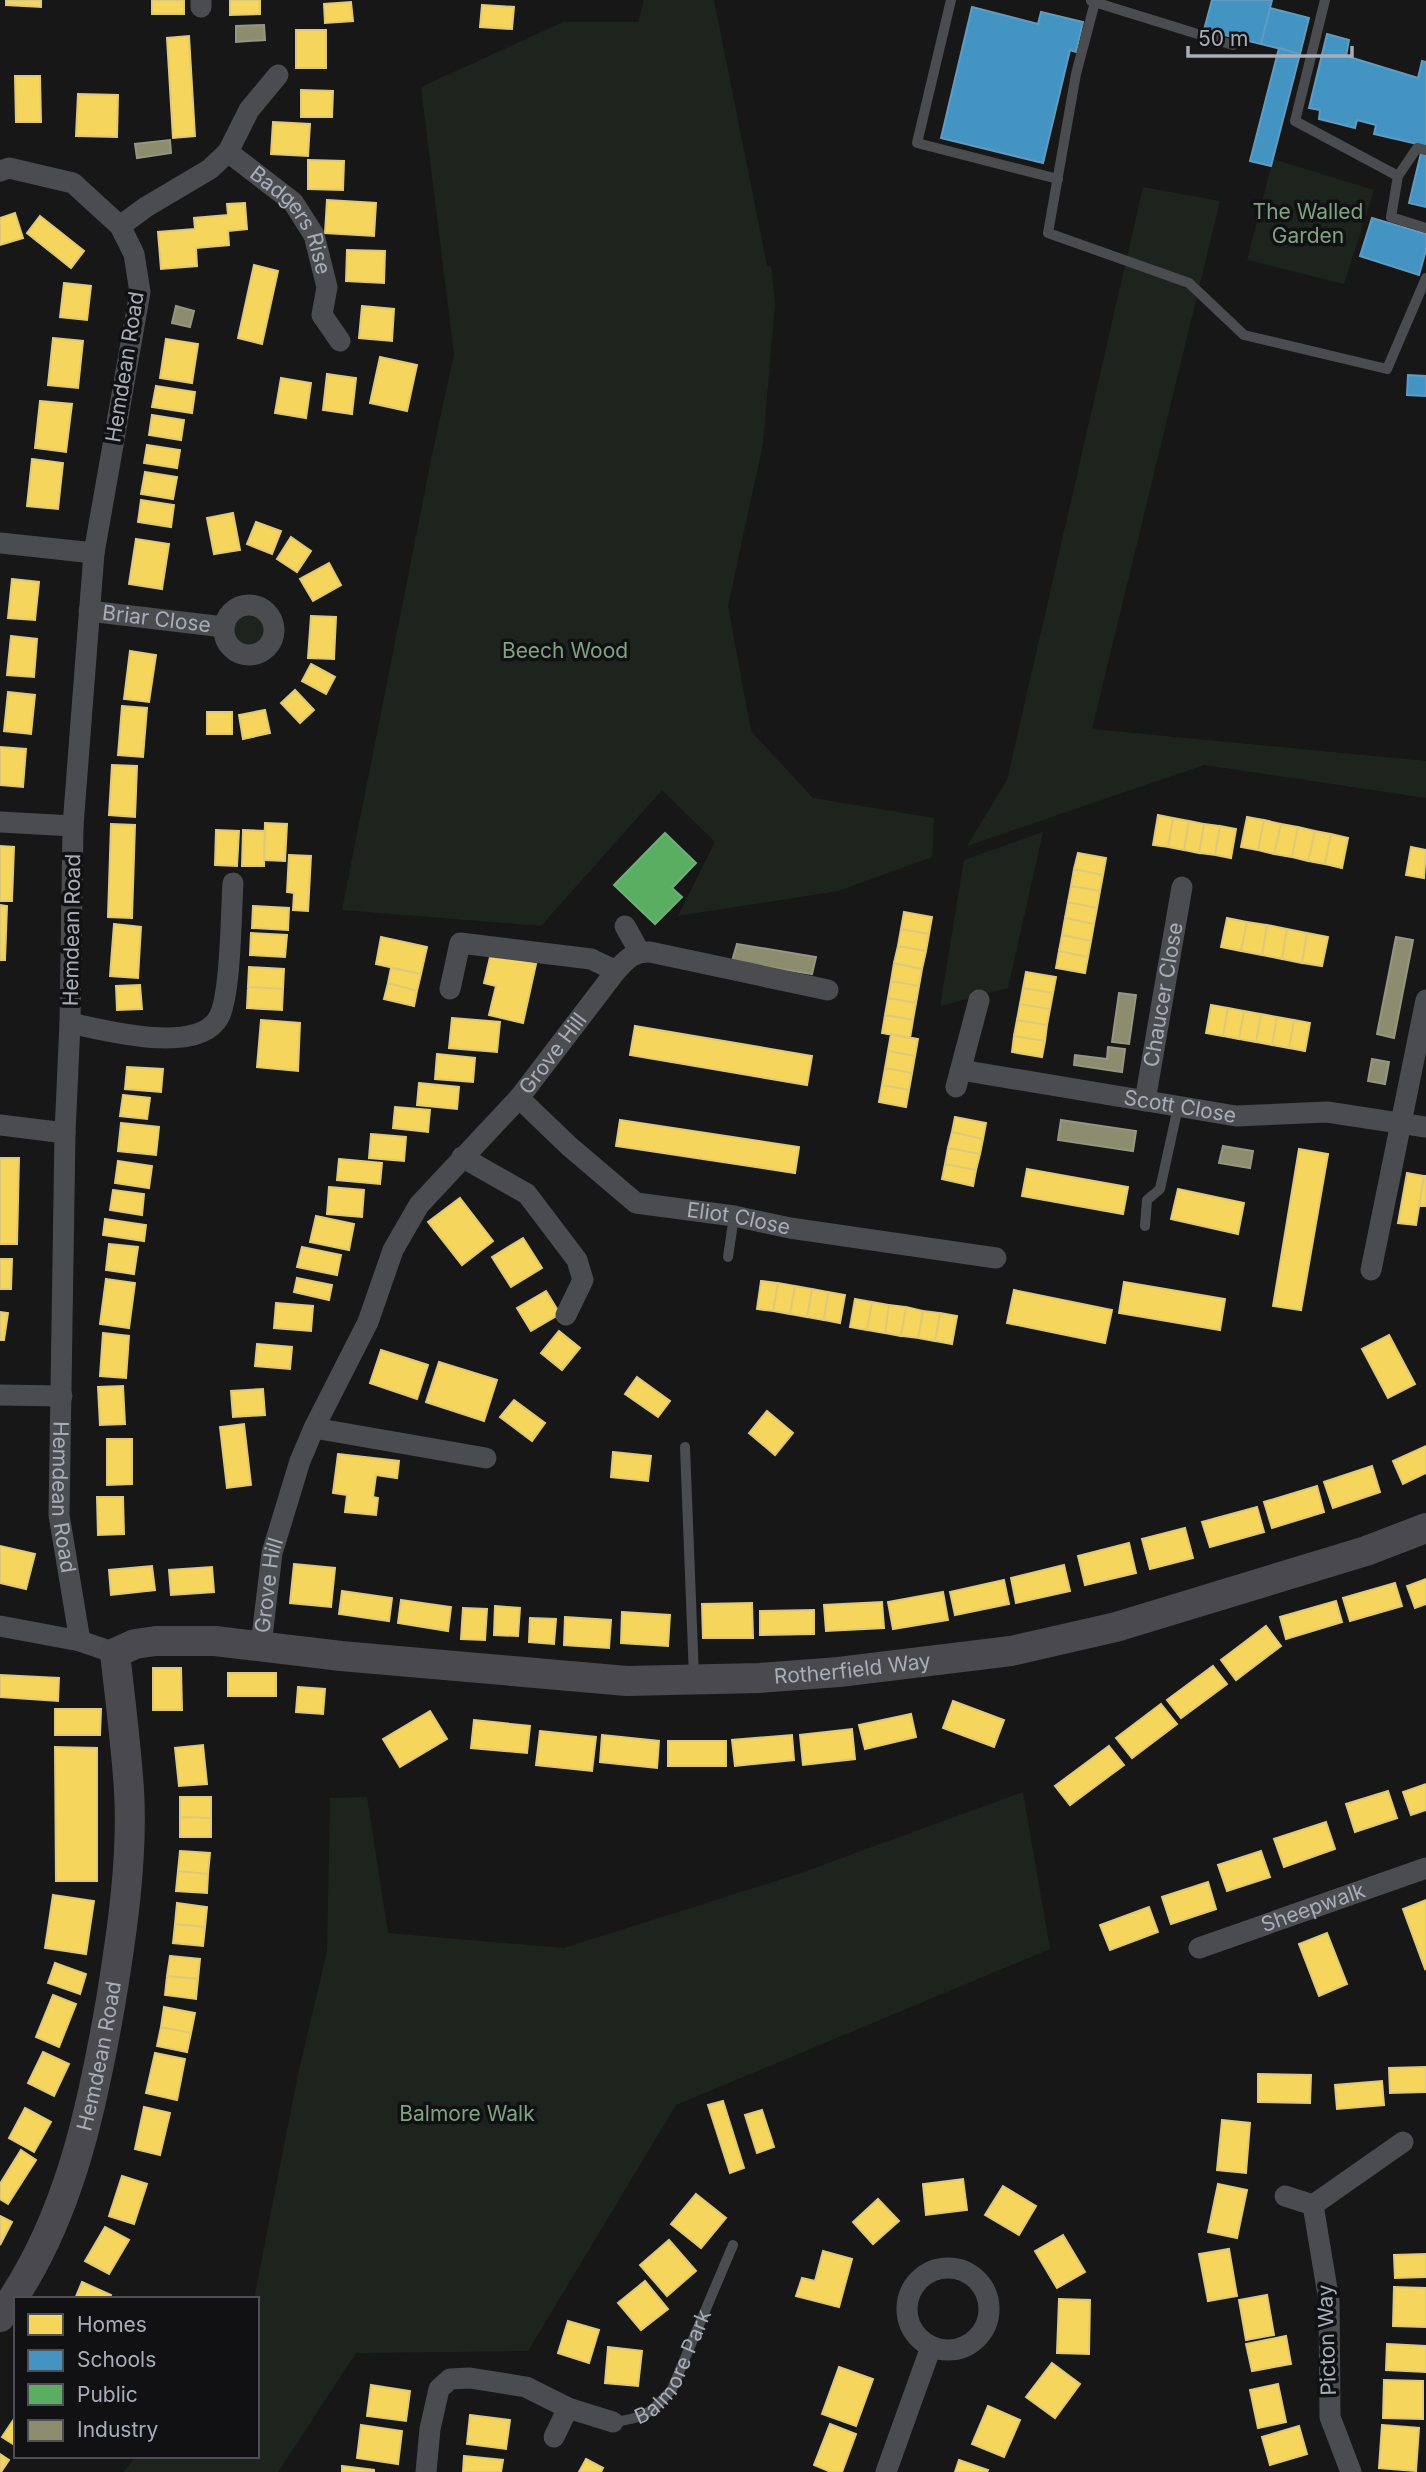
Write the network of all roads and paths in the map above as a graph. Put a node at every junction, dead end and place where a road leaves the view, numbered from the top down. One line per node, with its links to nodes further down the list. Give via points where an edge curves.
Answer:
1 (951, 0): 10 (lane, via 917,143)
2 (1325, 0): 9 (lane, via 1295,121)
3 (1091, 1): 4 (lane); 10 (lane)
4 (1233, 45)
5 (278, 75): 7 (street, Badgers Rise, via 250,110)
6 (1426, 150): 9 (lane, via 1417,148)
7 (228, 152): 11 (street, Badgers Rise, via 210,169); 14 (street, Badgers Rise, via 293,202 314,235 327,287 322,315)
8 (0, 171): 11 (street, via 9,167 73,183)
9 (1398, 176): 12 (lane, via 1391,217)
10 (1058, 179): 13 (lane, via 1048,233 1189,284 1244,335 1387,369)
11 (120, 226): 16 (street, Hemdean Road, via 134,254 140,292)
12 (1426, 228)
13 (1426, 278)
14 (340, 341)
15 (0, 543): 16 (street)
16 (94, 553): 17 (street, Hemdean Road)
17 (89, 611): 18 (street, Briar Close); 20 (street, Hemdean Road)
18 (224, 627)
19 (0, 822): 20 (street)
20 (73, 826): 30 (street, Hemdean Road)
21 (233, 883): 30 (street, via 225,991 219,1016 209,1028 194,1035 142,1038)
22 (1182, 887): 32 (street, Chaucer Close)
23 (625, 926): 24 (street)
24 (639, 951): 25 (street, Grove Hill); 27 (street)
25 (616, 971): 26 (street, via 591,959 460,943); 31 (street, Grove Hill)
26 (450, 989)
27 (828, 990)
28 (979, 1000): 32 (street, Scott Close, via 958,1079)
29 (1426, 1000): 34 (street)
30 (70, 1023): 37 (street, Hemdean Road)
31 (519, 1097): 38 (street, Grove Hill); 39 (street, Eliot Close, via 636,1203)
32 (1144, 1101): 33 (street, Scott Close)
33 (1178, 1107): 34 (street, Scott Close, via 1236,1116 1327,1112); 40 (lane, via 1160,1189 1147,1200)
34 (1402, 1123): 36 (street, Scott Close); 43 (street)
35 (0, 1125): 37 (street)
36 (1426, 1127)
37 (65, 1133): 46 (street, Hemdean Road)
38 (462, 1157): 44 (street, via 527,1194 577,1260 583,1280); 47 (street, Grove Hill, via 419,1205 393,1250 368,1322)
39 (734, 1216): 41 (lane); 42 (street, Eliot Close)
40 (1145, 1226)
41 (728, 1257)
42 (996, 1258)
43 (1371, 1270)
44 (566, 1315)
45 (0, 1395): 46 (street)
46 (62, 1396): 52 (street, Hemdean Road, via 59,1515)
47 (314, 1428): 49 (street); 53 (street, Grove Hill, via 272,1553)
48 (685, 1447): 55 (lane)
49 (486, 1458)
50 (1426, 1528): 55 (street, Rotherfield Way, via 1222,1596 1011,1651 839,1672)
51 (0, 1626): 52 (street)
52 (80, 1641): 54 (street)
53 (261, 1645): 54 (street, Grove Hill, via 156,1641); 55 (street, Rotherfield Way, via 498,1671 626,1681)
54 (115, 1653): 62 (street, Hemdean Road, via 129,1792 123,1932 96,2086 61,2201 25,2281)
55 (694, 1679)
56 (1426, 1868): 57 (street, Sheepwalk)
57 (1199, 1948)
58 (1403, 2142): 60 (street)
59 (1285, 2196): 60 (street)
60 (1313, 2205): 69 (street, Picton Way, via 1329,2301 1330,2417)
61 (733, 2245): 65 (lane, Balmore Park, via 672,2389 639,2419)
62 (0, 2317)
63 (931, 2347): 68 (street)
64 (568, 2408): 65 (street, Balmore Park); 66 (street); 67 (street, Balmore Park, via 526,2387 450,2379 439,2389)
65 (613, 2422)
66 (554, 2437)
67 (426, 2472)
68 (886, 2472)
69 (1351, 2472)

